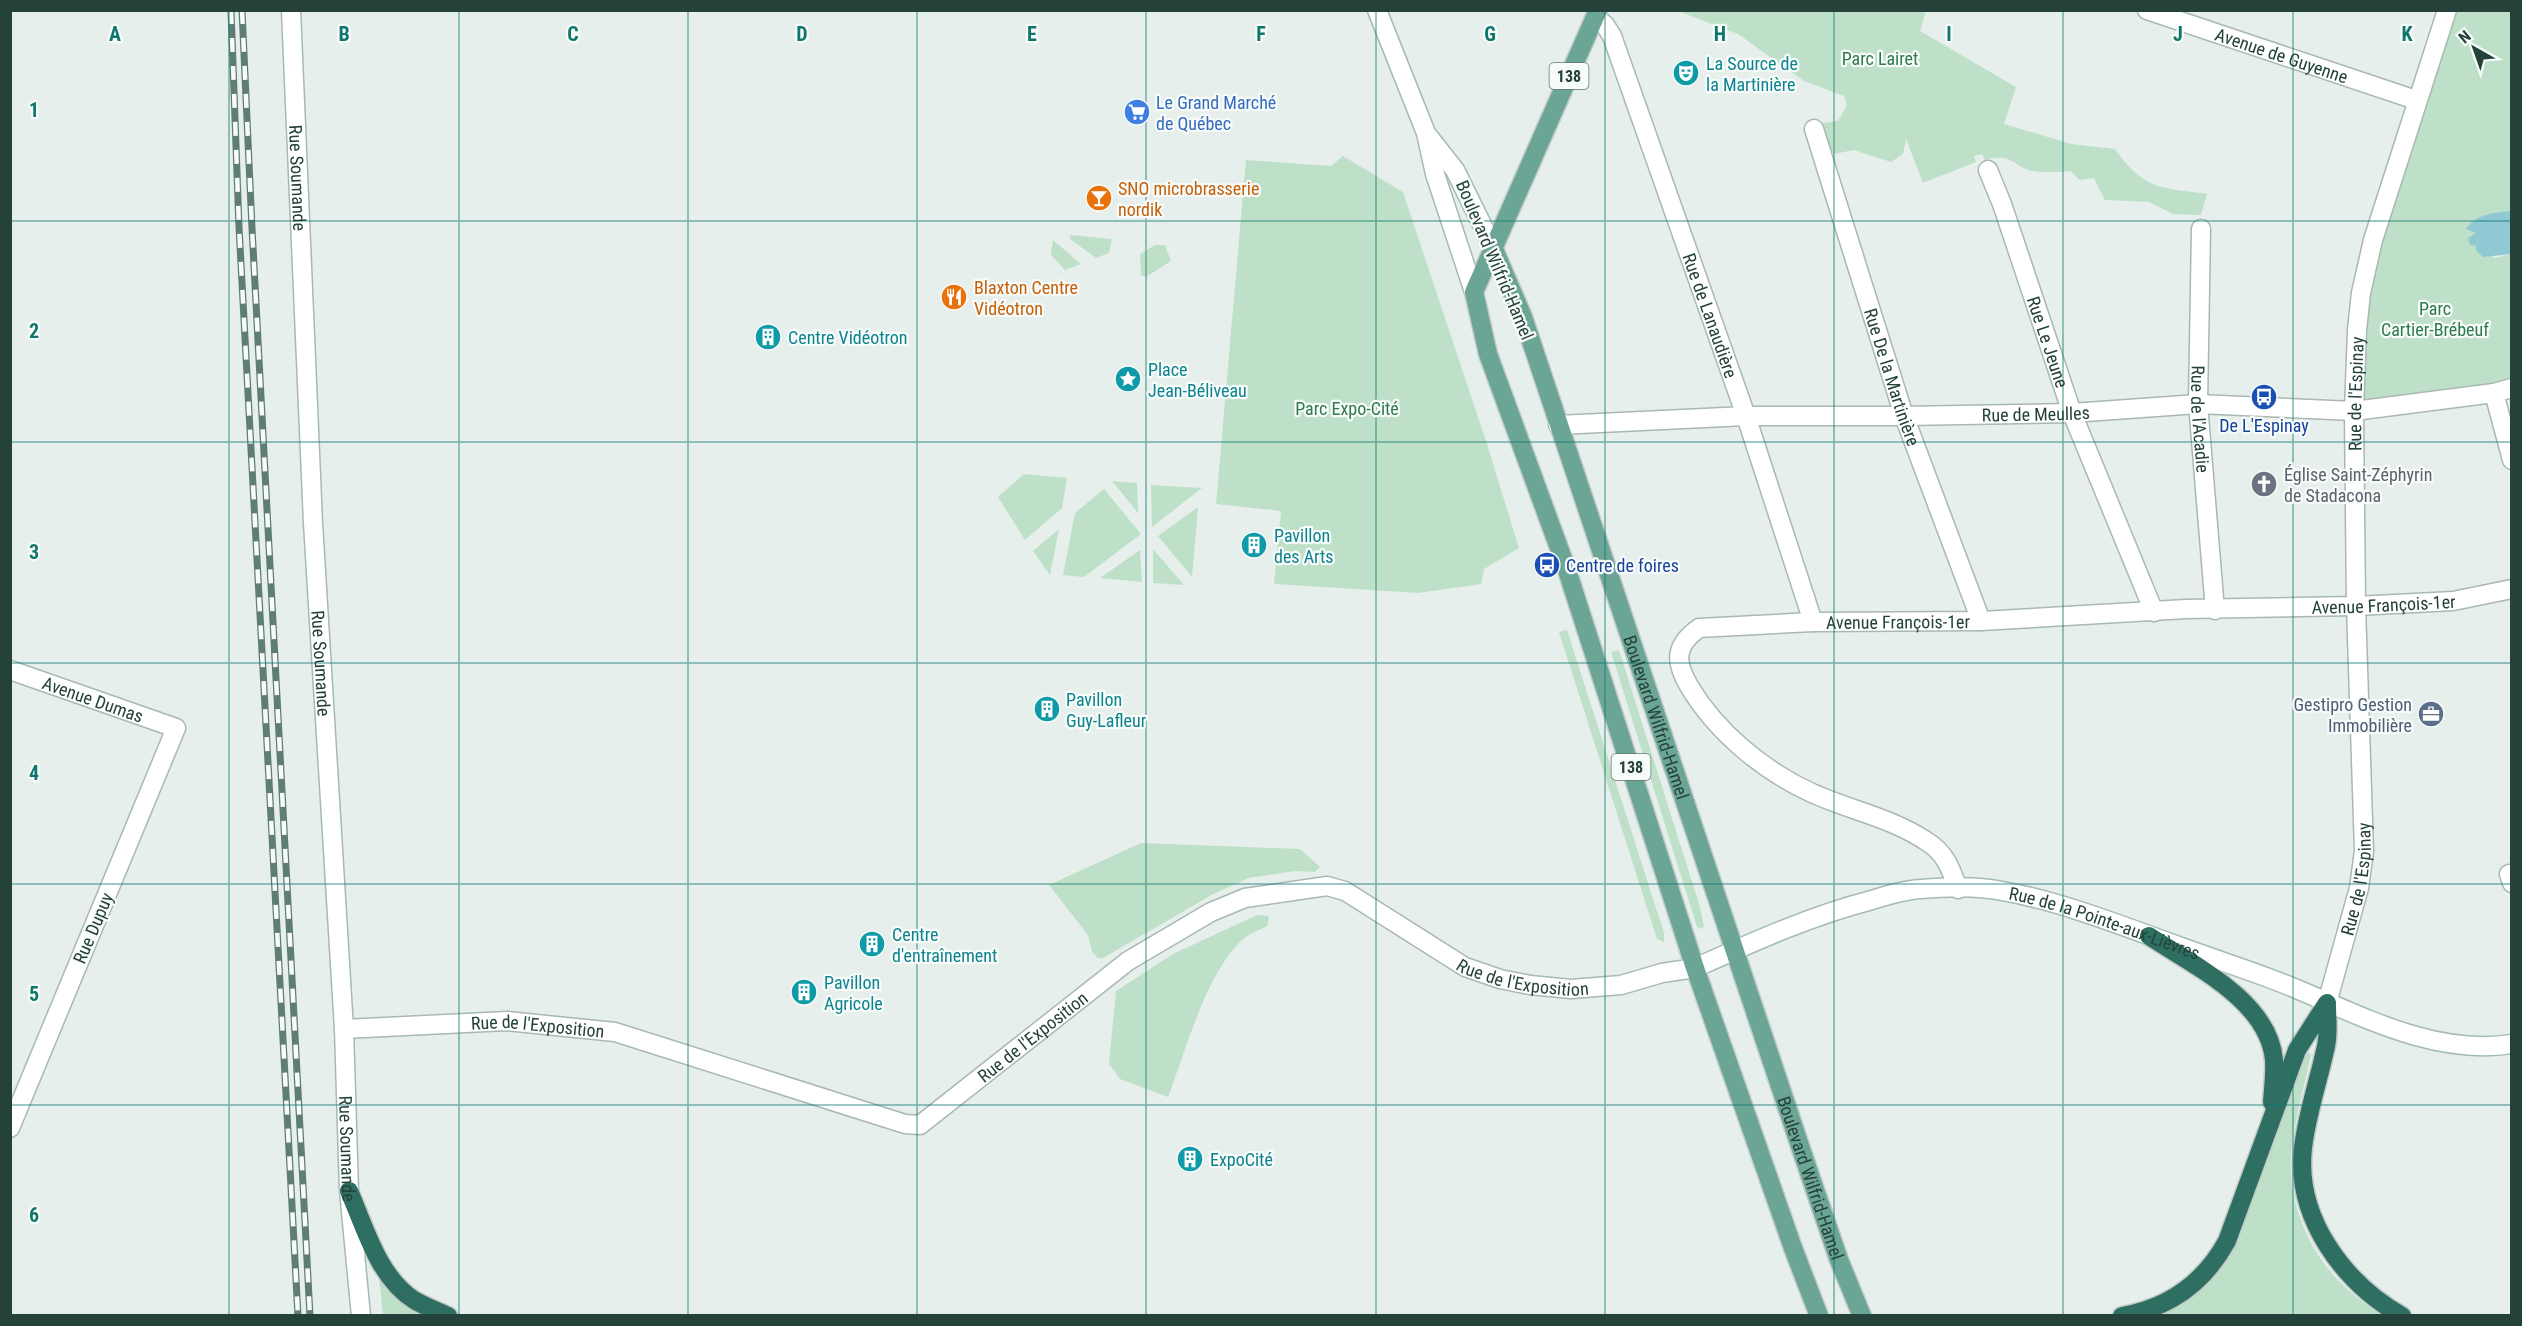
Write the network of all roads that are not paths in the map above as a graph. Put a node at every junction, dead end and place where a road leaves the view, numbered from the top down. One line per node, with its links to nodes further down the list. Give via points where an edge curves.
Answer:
1 (291, 10): 35 (street, Rue Soumande, via 313,523)
2 (1377, 10): 8 (street, Boulevard Wilfrid-Hamel)
3 (2147, 10): 6 (street, Avenue de Guyenne)
4 (2448, 10): 6 (street, Rue de l'Espinay)
5 (1597, 14): 11 (main road, 138); 18 (street, Rue de Lanaudière, via 1612,36)
6 (2416, 100): 16 (street, Rue de l'Espinay, via 2376,229 2361,293)
7 (1814, 129): 19 (street, Rue De la Martinière)
8 (1426, 133): 11 (street, Boulevard Wilfrid-Hamel, via 1455,170); 12 (street, Boulevard Wilfrid-Hamel, via 1435,174)
9 (1988, 170): 17 (street, Rue Le Jeune)
10 (2201, 229): 15 (street, Rue de l'Acadie)
11 (1493, 247): 12 (main road, 138); 20 (main road, Boulevard Wilfrid-Hamel / 138, via 1523,317)
12 (1474, 291): 33 (main road, Boulevard Wilfrid-Hamel / 138, via 1488,354 1566,567)
13 (2511, 388): 14 (street, Rue de Meulles)
14 (2494, 393): 16 (street, Rue de Meulles); 21 (street)
15 (2198, 404): 16 (street, Rue de Meulles); 17 (street, Rue de Meulles); 24 (street, Rue de l'Acadie)
16 (2354, 411): 23 (street, Rue de l'Espinay)
17 (2072, 413): 19 (street, Rue de Meulles); 25 (street, Rue Le Jeune)
18 (1746, 416): 19 (street, Rue de Meulles); 20 (street, Rue de Meulles); 27 (street, Rue de Lanaudière)
19 (1904, 416): 26 (street, Rue De la Martinière)
20 (1557, 425): 32 (main road, Boulevard Wilfrid-Hamel / 138)
21 (2511, 460)
22 (2511, 589): 23 (street, Avenue François-1er, via 2453,601)
23 (2356, 606): 24 (street, Avenue François-1er); 34 (street, Rue de l'Espinay, via 2364,851 2359,888)
24 (2215, 610): 25 (street, Avenue François-1er)
25 (2154, 612): 26 (street, Avenue François-1er)
26 (1981, 621): 27 (street, Avenue François-1er)
27 (1814, 622): 30 (street, Avenue François-1er, via 1699,628 1689,635 1678,656 1681,673 1697,699 1747,752 1814,794 1841,802 1929,842 1948,863)
28 (10, 670): 29 (street, Avenue Dumas)
29 (176, 728): 38 (street, Rue Dupuy)
30 (1959, 889): 31 (street, Rue de la Pointe-aux-Lièvres, via 2001,890); 32 (street, Rue de la Pointe-aux-Lièvres, via 1920,889 1838,908)
31 (2149, 936): 34 (street, Rue de la Pointe-aux-Lièvres); 37 (highway, via 2226,987 2253,1011 2263,1026 2274,1059)
32 (1735, 950): 33 (street, Rue de la Pointe-aux-Lièvres); 43 (main road, Boulevard Wilfrid-Hamel / 138, via 1839,1260)
33 (1695, 968): 35 (street, Rue de l'Exposition, via 1621,984 1571,989 1530,985 1466,967 1345,891 1327,886 1245,898 1211,912 1128,961 920,1125 905,1124 615,1032 507,1021); 42 (main road, Boulevard Wilfrid-Hamel / 138)
34 (2327, 1003): 36 (street, Rue de la Pointe-aux-Lièvres, via 2440,1042); 37 (highway, via 2297,1050); 45 (highway, via 2327,1043 2302,1151 2305,1192 2314,1222 2333,1256 2358,1285)
35 (344, 1029): 39 (street, Rue Soumande)
36 (2511, 1044)
37 (2271, 1121): 44 (highway, via 2215,1264 2167,1302)
38 (10, 1128)
39 (349, 1191): 40 (street, Rue Soumande); 41 (highway, via 383,1267 395,1283 413,1299)
40 (361, 1316)
41 (448, 1316)
42 (1819, 1316)
43 (1862, 1316)
44 (2122, 1316)
45 (2402, 1316)

